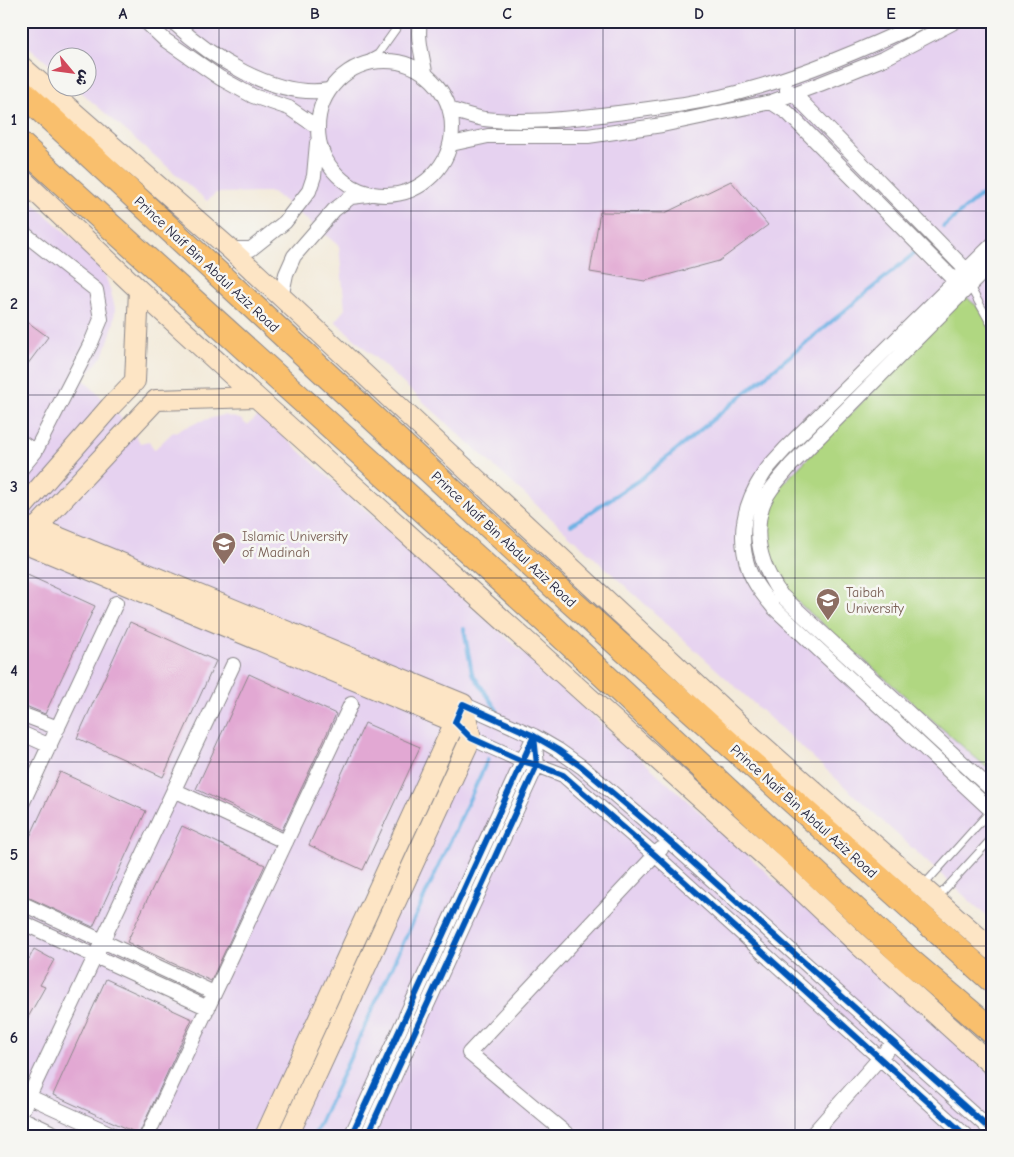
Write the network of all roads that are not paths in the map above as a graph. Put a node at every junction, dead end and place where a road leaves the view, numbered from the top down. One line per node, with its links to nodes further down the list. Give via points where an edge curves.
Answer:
1 (145, 21): 16 (street, via 165,40 220,78 253,96 289,108)
2 (172, 21): 11 (street, via 201,46 272,84 294,90)
3 (399, 21): 7 (lane, via 378,54)
4 (420, 21): 9 (street, via 419,48)
5 (924, 21): 10 (street, via 864,50)
6 (956, 21): 13 (street, via 885,58)
7 (358, 65): 9 (street, via 380,60 404,62); 11 (street)
8 (21, 66): 25 (main road)
9 (425, 72): 15 (street, via 441,89)
10 (774, 82): 13 (street); 14 (lane); 15 (street, via 678,105 567,119 484,119)
11 (328, 90): 16 (street, via 320,108)
12 (21, 91): 69 (highway, Prince Naif Bin Abdul Aziz Road, via 566,597)
13 (793, 93): 14 (street); 27 (street)
14 (771, 102): 18 (street, via 662,125 588,136 488,136); 28 (street, via 788,113)
15 (451, 110): 18 (street)
16 (318, 132): 21 (street, via 324,158 336,175 354,188); 25 (street, via 314,176 309,191 286,222 251,249)
17 (21, 144): 68 (highway, via 548,623)
18 (451, 144): 21 (street, via 443,163 430,178 413,189 394,195)
19 (21, 170): 22 (street)
20 (21, 178): 22 (main road)
21 (372, 194): 30 (street, via 350,197 294,256)
22 (44, 198): 29 (main road)
23 (21, 231): 36 (street, via 96,290 101,319)
24 (993, 244): 27 (street)
25 (230, 249): 30 (main road)
26 (993, 262): 28 (street)
27 (965, 269): 28 (street)
28 (966, 284): 31 (lane); 54 (street, via 791,465 762,506 757,532 769,578 781,595); 56 (street, via 786,449 764,474 750,499 742,544 750,571 774,608)
29 (139, 290): 32 (main road); 33 (main road)
30 (281, 298): 62 (main road, via 755,739)
31 (993, 328)
32 (135, 381): 34 (main road); 38 (main road)
33 (256, 398): 34 (main road); 61 (main road)
34 (156, 400): 39 (main road)
35 (21, 442): 36 (street)
36 (35, 452): 37 (street)
37 (21, 470)
38 (21, 509)
39 (25, 534): 43 (main road); 45 (main road)
40 (116, 603): 46 (street)
41 (233, 665): 53 (street)
42 (351, 704): 59 (street)
43 (463, 704): 45 (street); 48 (street); 49 (main road)
44 (21, 714): 46 (street)
45 (455, 722): 49 (street); 83 (main road)
46 (58, 728): 50 (street)
47 (21, 733): 50 (street)
48 (534, 736): 51 (street); 52 (street); 58 (street, via 582,767)
49 (471, 738): 51 (street); 84 (main road)
50 (50, 746): 55 (street)
51 (522, 761): 52 (street); 85 (street)
52 (538, 764): 60 (street, via 563,775); 86 (street)
53 (174, 790): 59 (street); 65 (street)
54 (993, 791)
55 (21, 806)
56 (992, 810): 62 (lane)
57 (993, 837): 62 (lane)
58 (669, 841): 60 (street); 73 (street)
59 (286, 842): 70 (street)
60 (655, 855): 74 (street); 87 (street, via 470,1053)
61 (779, 869): 68 (main road); 75 (main road)
62 (928, 894): 66 (main road)
63 (21, 903): 65 (street)
64 (21, 922): 67 (street)
65 (102, 941): 67 (street); 70 (street)
66 (993, 950)
67 (95, 956): 71 (street); 76 (street)
68 (912, 962): 72 (highway)
69 (993, 981)
70 (214, 993): 71 (street)
71 (208, 1008): 82 (street)
72 (993, 1032)
73 (893, 1043): 74 (street); 79 (street)
74 (880, 1059): 88 (street); 89 (street)
75 (993, 1066)
76 (25, 1095): 77 (street); 81 (street)
77 (21, 1112)
78 (21, 1118): 80 (street)
79 (993, 1132)
80 (59, 1136)
81 (116, 1136)
82 (147, 1136)
83 (265, 1136)
84 (288, 1136)
85 (351, 1136)
86 (367, 1136)
87 (569, 1136)
88 (811, 1136)
89 (966, 1136)

